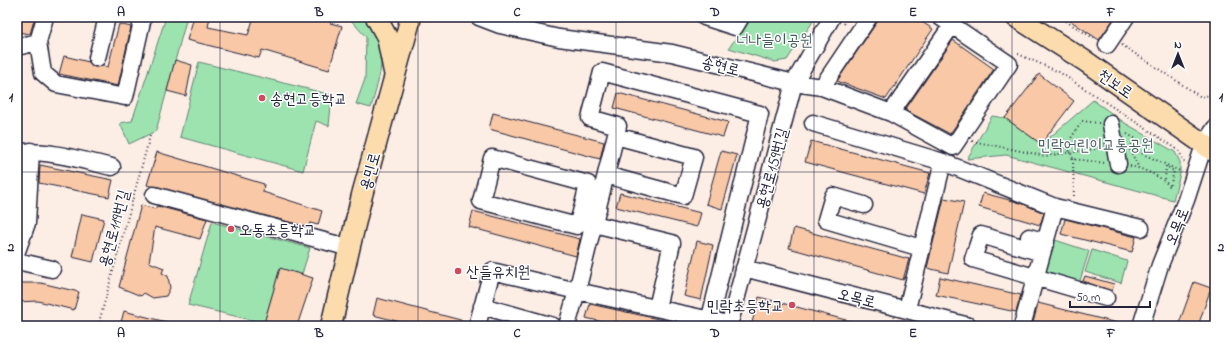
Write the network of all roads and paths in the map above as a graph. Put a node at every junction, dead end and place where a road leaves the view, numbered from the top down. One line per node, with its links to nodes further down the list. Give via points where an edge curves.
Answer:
1 (45, 17): 16 (street)
2 (107, 17): 20 (street)
3 (143, 17): 16 (street, via 125,97 56,84 43,73)
4 (376, 17): 21 (main road, via 387,37)
5 (411, 17): 21 (main road, 용민로)
6 (479, 17): 14 (street, 송현로)
7 (704, 17): 8 (street, via 735,27)
8 (741, 17)
9 (832, 17): 22 (street, 용현로159번길)
10 (869, 17): 23 (street)
11 (1016, 17): 34 (main road, 천보로, via 1085,61)
12 (1059, 17): 17 (path)
13 (1126, 17): 17 (street)
14 (501, 21): 22 (street, 송현로, via 559,38 672,53)
15 (946, 21): 25 (street); 33 (street, via 1009,64)
16 (38, 42): 18 (street)
17 (1107, 44): 24 (path, via 1120,44 1201,97 1210,95)
18 (17, 47)
19 (1016, 53): 43 (path, via 1059,72 1171,144 1184,160)
20 (97, 58)
21 (395, 76): 53 (main road, 용민로)
22 (794, 83): 23 (street, 송현로); 59 (street, 용현로159번길)
23 (822, 87): 25 (street, 송현로)
24 (1215, 88)
25 (891, 113): 33 (street, 송현로)
26 (813, 123): 37 (street)
27 (1111, 124): 32 (street)
28 (1215, 128): 34 (street, 오목로)
29 (150, 136): 69 (path, 용현로119번길)
30 (616, 136): 40 (street); 40 (street, via 694,158 683,196); 67 (street, via 618,126 590,118 602,72 760,114)
31 (1138, 140): 32 (path)
32 (1121, 146): 33 (path, via 1045,156 967,140); 38 (street); 44 (path, via 1139,168)
33 (953, 147)
34 (1209, 149): 76 (street, 오목로, via 1160,266)
35 (24, 151): 39 (street, via 66,156); 56 (street, via 27,223)
36 (1073, 159): 49 (path)
37 (943, 162): 48 (street); 54 (street)
38 (1118, 164)
39 (112, 167)
40 (606, 175): 47 (street)
41 (1211, 176): 42 (path)
42 (1215, 176)
43 (1182, 179)
44 (1165, 180): 44 (path, via 1170,187 1174,172 1166,166)
45 (154, 195): 53 (street)
46 (864, 205): 54 (street, via 833,196 826,220)
47 (590, 207): 47 (street, via 588,184 492,158 481,201 577,226); 50 (street)
48 (1055, 207): 49 (street); 55 (street)
49 (1075, 212): 51 (street)
50 (594, 224): 61 (street); 64 (street, via 672,243)
51 (1142, 228)
52 (1028, 237): 55 (street)
53 (350, 248): 70 (main road, 용민로)
54 (922, 248): 65 (street)
55 (1044, 248): 60 (street); 60 (street, via 980,235 973,259)
56 (17, 250)
57 (17, 261): 58 (street)
58 (52, 268)
59 (744, 268): 65 (street, 오목로); 68 (street, 용현로159번길)
60 (1036, 277): 62 (street); 75 (street)
61 (577, 291): 63 (street, via 492,271); 64 (street); 73 (street)
62 (1106, 298)
63 (482, 306): 71 (street); 72 (street)
64 (657, 308): 67 (street)
65 (907, 309): 66 (street, 오목로)
66 (927, 321): 74 (street, 오목로)
67 (709, 323): 68 (street)
68 (729, 325)
69 (98, 326)
70 (331, 326)
71 (477, 326)
72 (553, 326)
73 (567, 326)
74 (969, 326)
75 (1022, 326)
76 (1141, 326)

